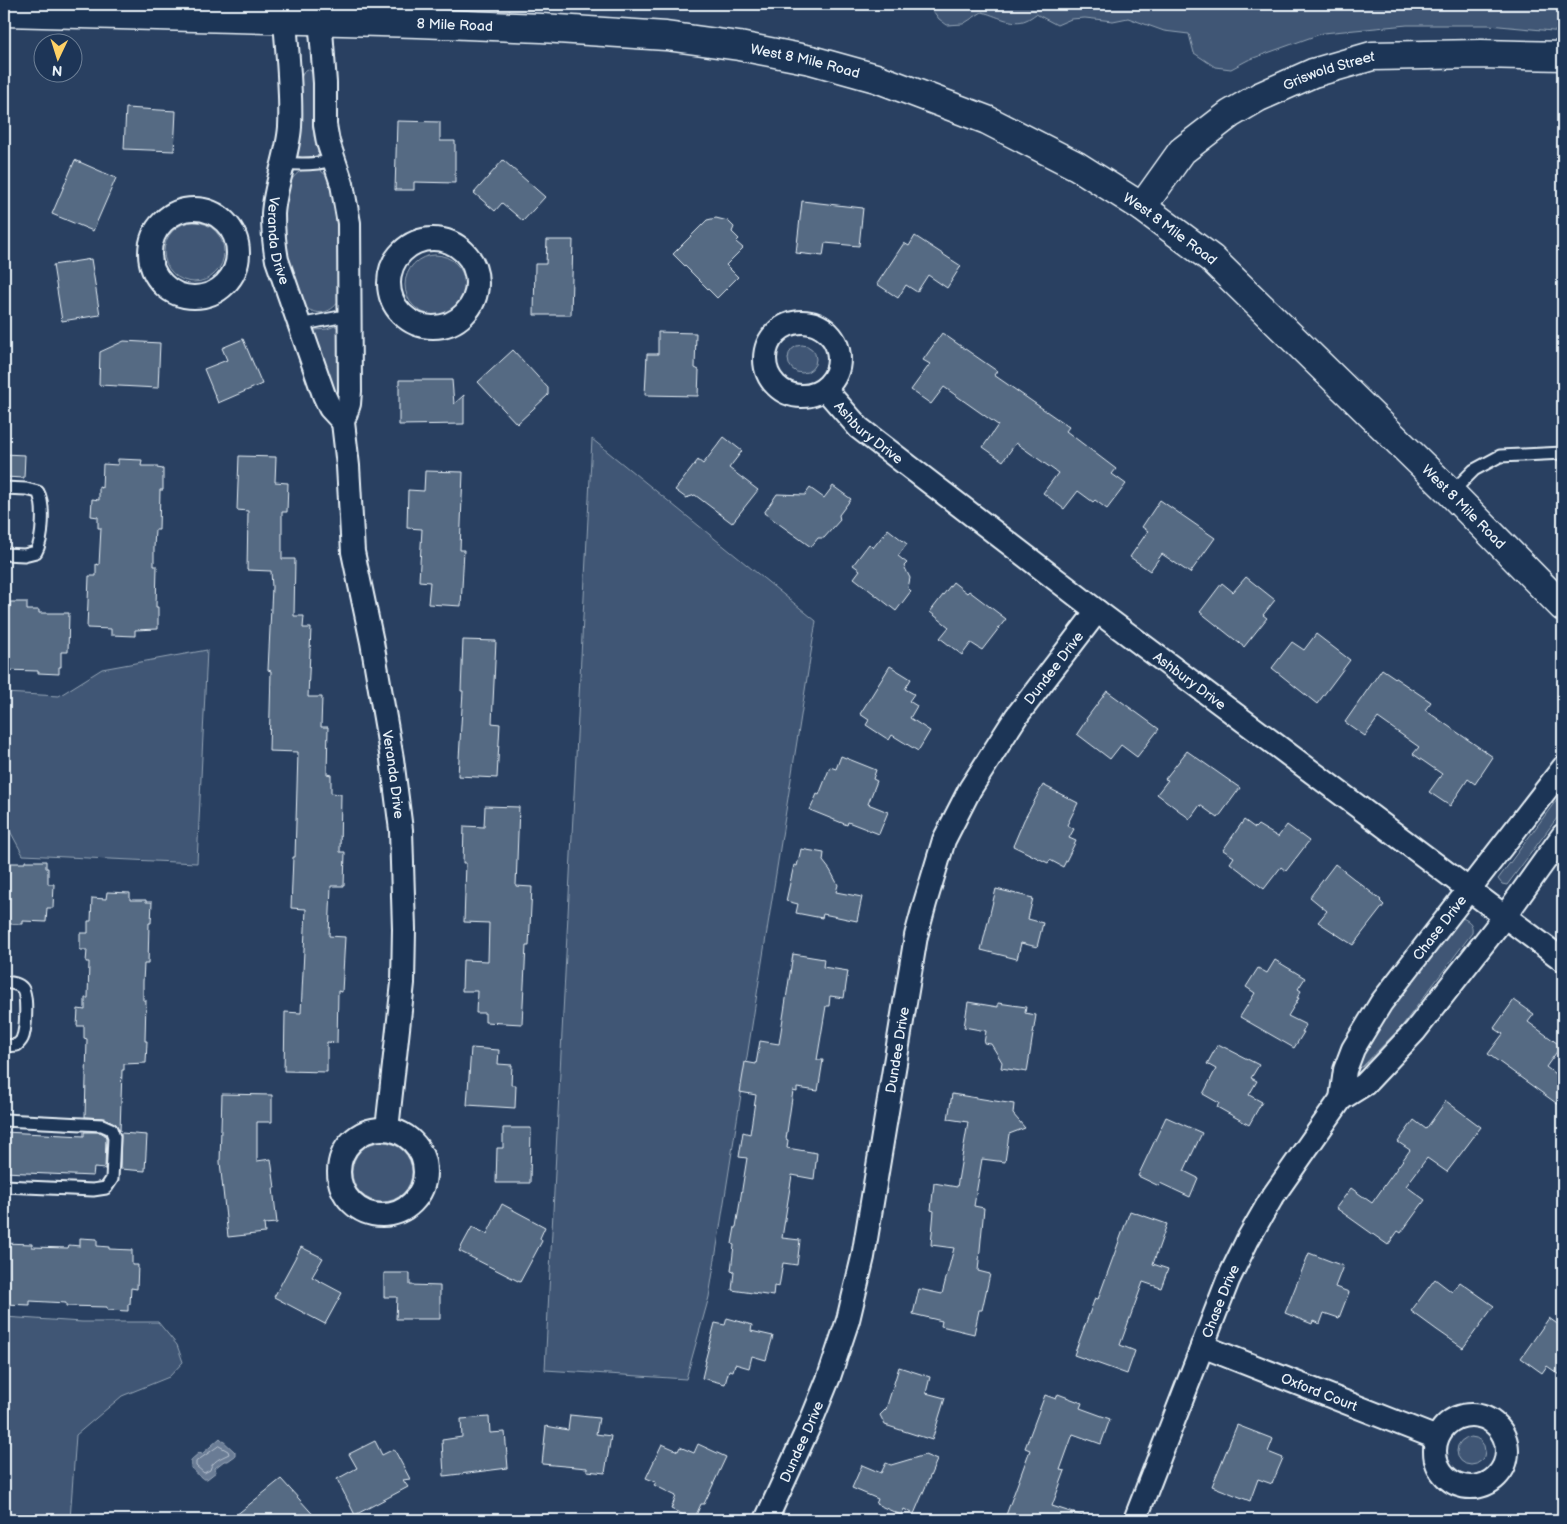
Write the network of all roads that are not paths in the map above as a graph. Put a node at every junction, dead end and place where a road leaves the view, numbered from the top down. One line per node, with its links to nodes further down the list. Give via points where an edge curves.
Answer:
1 (284, 11): 2 (main road, 8 Mile Road); 3 (main road, 8 Mile Road); 7 (street, Veranda Drive, via 290,100)
2 (4, 12)
3 (320, 12): 4 (main road, 8 Mile Road); 6 (street, Veranda Drive, via 325,117)
4 (666, 36): 8 (main road, West 8 Mile Road, via 811,60 876,78 987,120 1033,142)
5 (1563, 56): 8 (main road, Griswold Street, via 1372,56 1313,73 1258,97 1182,151)
6 (334, 160): 7 (lane); 11 (street, Veranda Drive, via 349,223)
7 (284, 163): 9 (street, Veranda Drive, via 273,213)
8 (1142, 207): 19 (main road, West 8 Mile Road, via 1212,259)
9 (274, 244): 10 (street); 14 (street, Veranda Drive)
10 (238, 249)
11 (350, 287): 12 (street); 13 (street, Veranda Drive)
12 (388, 288)
13 (351, 317): 14 (lane); 16 (street, Veranda Drive, via 350,391)
14 (299, 324): 16 (street, Veranda Drive, via 324,395 330,408)
15 (825, 389): 22 (street, Ashbury Drive, via 859,428)
16 (343, 422): 32 (street, Veranda Drive, via 353,552 389,740 401,830 403,983)
17 (1563, 453): 19 (lane, via 1500,456 1474,470)
18 (4, 488): 20 (lane, via 38,492 42,502 40,541 36,552)
19 (1451, 493): 21 (main road, West 8 Mile Road)
20 (4, 554)
21 (1563, 607)
22 (1097, 611): 25 (street, Ashbury Drive); 36 (street, Dundee Drive, via 1016,717 970,789 944,840 916,936 865,1248 848,1320 810,1424)
23 (1563, 768): 25 (street, Chase Drive)
24 (1563, 835): 26 (street, Chase Drive)
25 (1469, 889): 26 (street, Ashbury Drive); 30 (street, Chase Drive, via 1376,1011 1353,1049)
26 (1505, 916): 27 (street, Ashbury Drive); 30 (street, Chase Drive, via 1415,1031 1365,1084)
27 (1563, 960)
28 (4, 982): 29 (lane, via 22,987 26,1000 22,1039 17,1045)
29 (4, 1046)
30 (1342, 1099): 34 (street, Chase Drive, via 1271,1199 1248,1239)
31 (4, 1120): 33 (lane, via 102,1125 111,1129 114,1138 112,1179 106,1188)
32 (387, 1129)
33 (4, 1186)
34 (1202, 1346): 35 (street, Oxford Court); 37 (street, Chase Drive)
35 (1437, 1438)
36 (766, 1520)
37 (1135, 1520)

